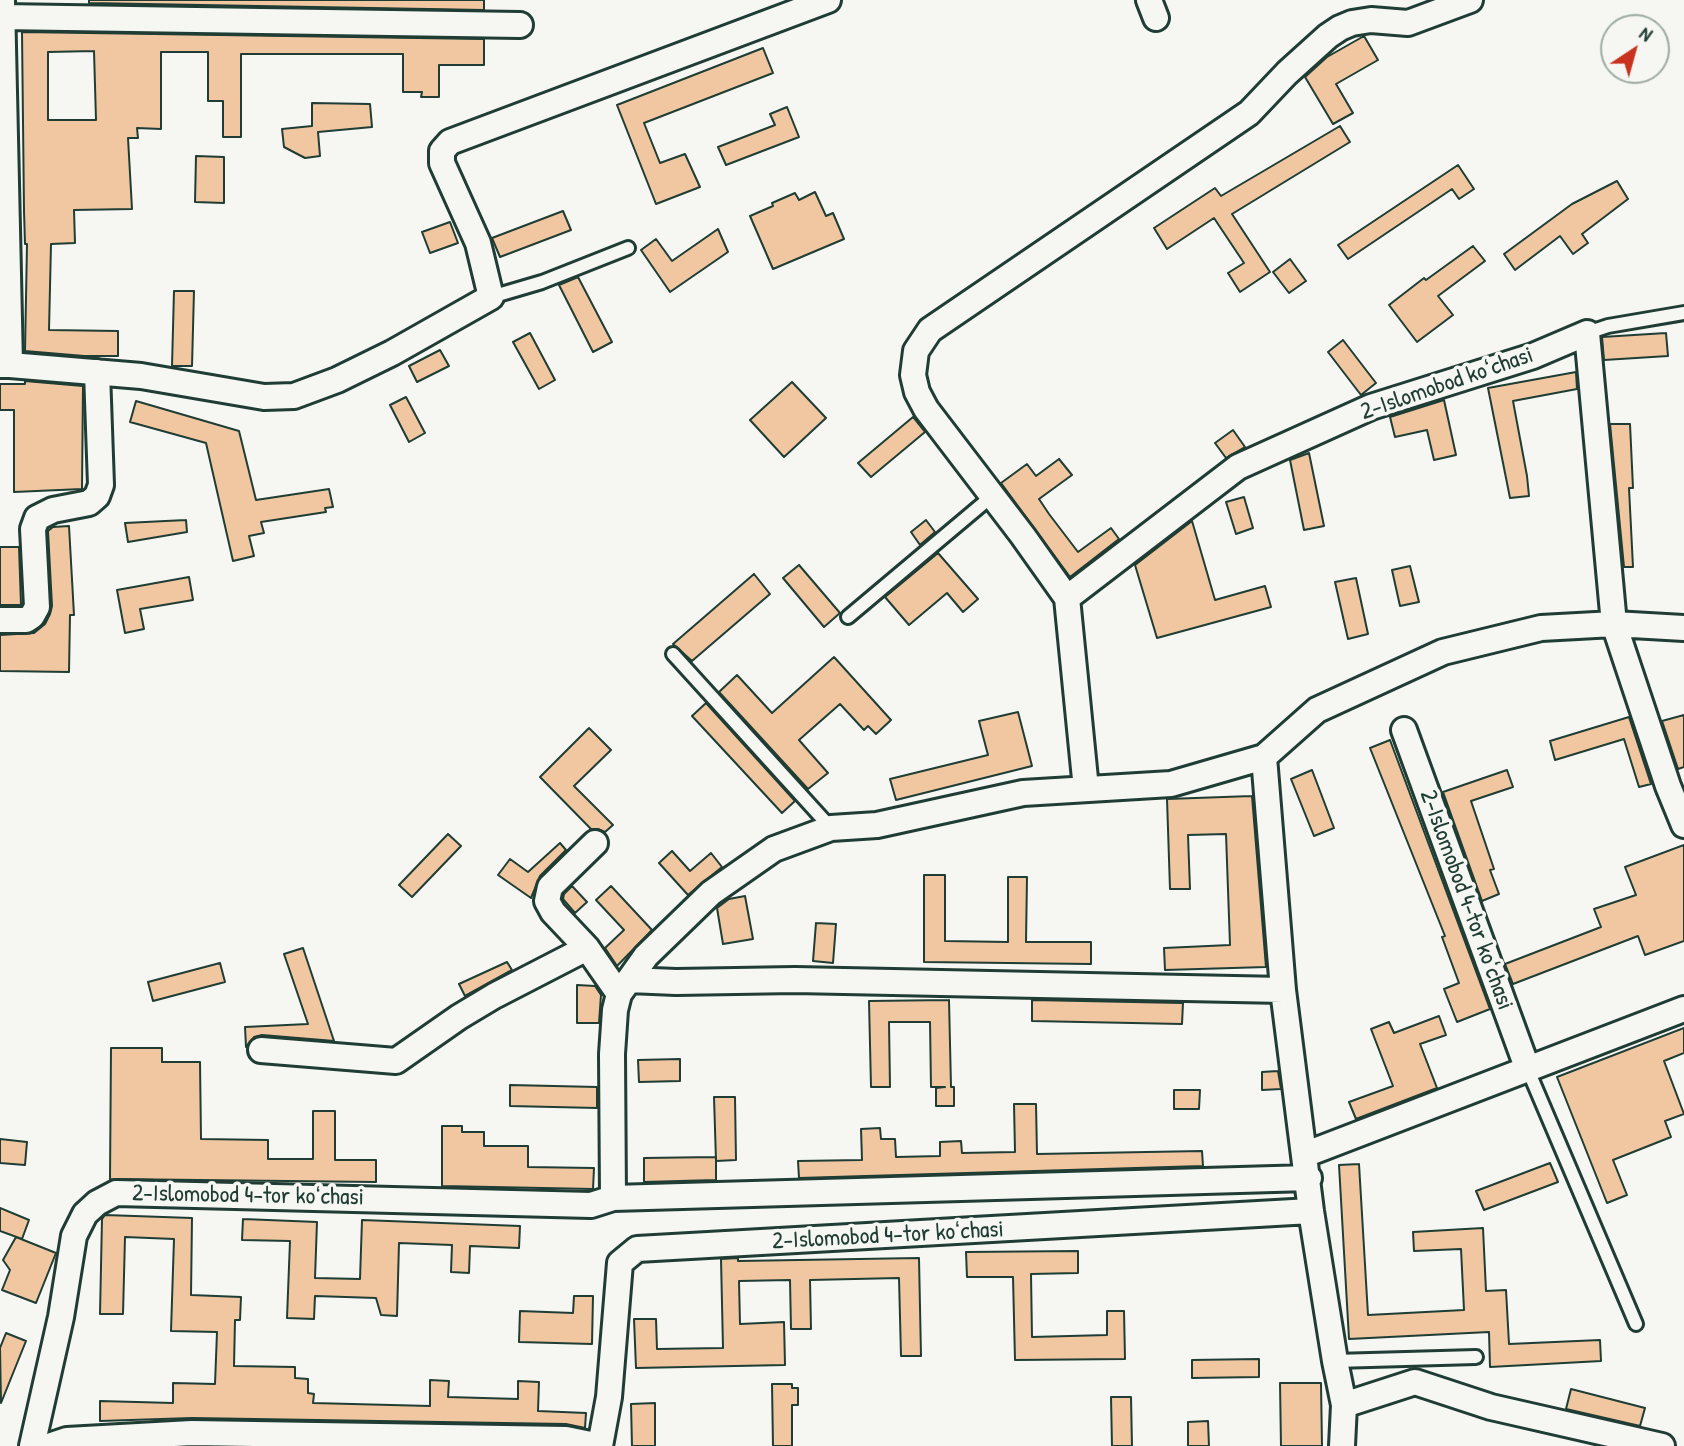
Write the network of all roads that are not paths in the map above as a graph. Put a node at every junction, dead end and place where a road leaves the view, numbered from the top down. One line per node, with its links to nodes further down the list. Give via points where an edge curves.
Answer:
1 (828, 0): 6 (street, via 450,142 442,151 442,163 478,243)
2 (1470, 0): 11 (street, via 1408,23 1352,23 1328,36 1249,113 930,330 916,351 917,392)
3 (2, 8): 4 (street); 9 (street)
4 (520, 25)
5 (628, 248): 6 (lane)
6 (491, 297): 10 (street, via 337,380 294,396 264,397)
7 (1684, 313): 8 (lane)
8 (1587, 333): 12 (street, 2-Islomobod koʻchasi, via 1533,356 1371,407 1238,467); 15 (street)
9 (5, 365): 10 (street)
10 (97, 372): 14 (street, via 101,485 97,496 89,503 37,518 33,528 37,607 26,620)
11 (992, 496): 12 (street); 13 (lane)
12 (1067, 598): 20 (street)
13 (848, 617)
14 (0, 620)
15 (1614, 624): 16 (street); 19 (street, via 1541,628 1443,652 1317,710); 21 (street)
16 (1684, 628)
17 (673, 654): 22 (lane)
18 (1404, 730): 29 (street, 2-Islomobod 4-tor koʻchasi)
19 (1264, 757): 20 (street, via 1171,784); 25 (street)
20 (1086, 789): 22 (street, via 1023,793 877,825)
21 (1684, 825)
22 (831, 828): 26 (street, via 774,849 711,893 646,956)
23 (595, 843): 24 (street, via 550,887 547,901)
24 (587, 948): 26 (street); 28 (street, via 459,1017 396,1061)
25 (1283, 990): 26 (street, via 795,980 676,982); 30 (street)
26 (621, 995): 31 (street, via 612,1054)
27 (1684, 1009): 29 (street, 2-Islomobod 4-tor koʻchasi)
28 (261, 1050)
29 (1528, 1070): 30 (street, 2-Islomobod 4-tor koʻchasi); 33 (lane)
30 (1306, 1166): 31 (street, 2-Islomobod 4-tor koʻchasi); 32 (street)
31 (613, 1198): 37 (street, 2-Islomobod 4-tor koʻchasi, via 591,1205 116,1193 85,1214 74,1237)
32 (1311, 1211): 35 (street); 39 (street, 2-Islomobod 4-tor koʻchasi, via 637,1249 620,1263 610,1397)
33 (1636, 1324)
34 (1476, 1357): 35 (lane)
35 (1335, 1361): 36 (street)
36 (1345, 1405): 40 (street); 41 (street, via 1415,1382 1491,1407)
37 (33, 1446)
38 (49, 1446): 39 (street, via 68,1440 192,1433 566,1439)
39 (600, 1446)
40 (1342, 1446)
41 (1662, 1446)

